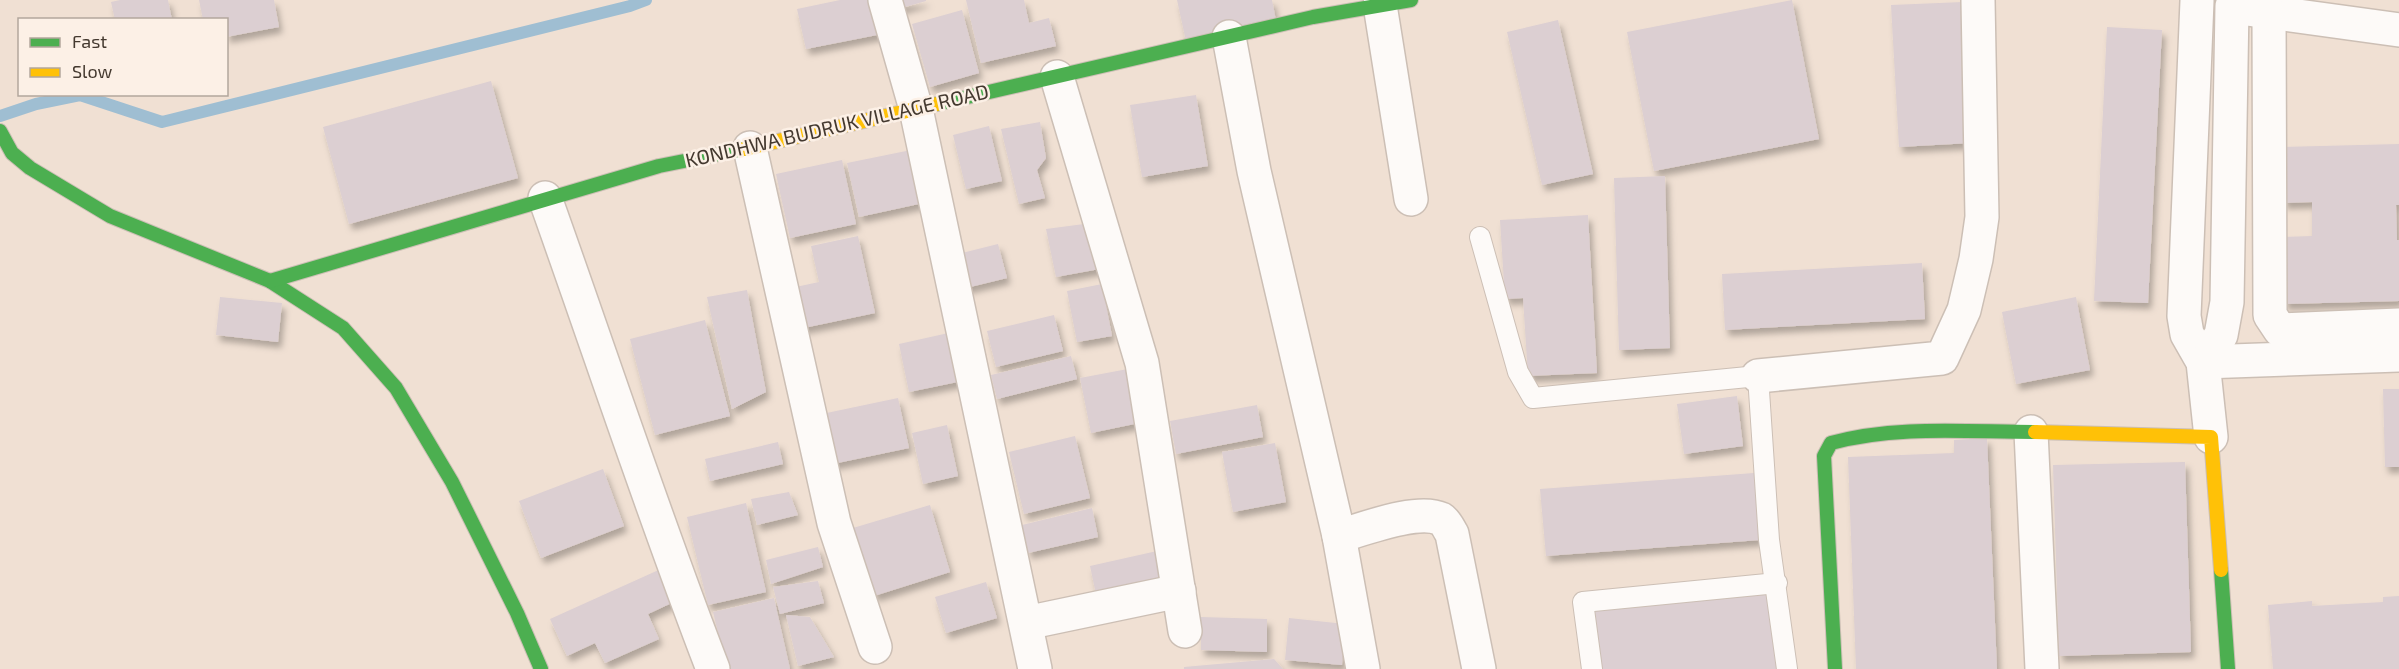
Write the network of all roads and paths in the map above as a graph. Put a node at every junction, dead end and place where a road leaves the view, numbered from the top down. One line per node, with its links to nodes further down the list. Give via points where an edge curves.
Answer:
1 (885, 0): 11 (street)
2 (1978, 0): 21 (street, via 1982,217 1964,310 1942,358)
3 (2195, 1): 6 (street); 20 (street, via 2184,316 2187,334)
4 (1381, 3): 5 (street, KONDHWA BUDRUK VILLAGE ROAD); 15 (street)
5 (1340, 6): 9 (street, KONDHWA BUDRUK VILLAGE ROAD)
6 (2232, 6): 7 (street); 20 (street, via 2227,302 2221,335)
7 (2269, 12): 8 (street); 18 (street, via 2270,315 2280,330)
8 (2399, 30)
9 (1229, 37): 10 (street, KONDHWA BUDRUK VILLAGE ROAD); 24 (street, via 1254,171)
10 (1057, 77): 11 (street, KONDHWA BUDRUK VILLAGE ROAD); 26 (street, via 1142,363)
11 (916, 109): 13 (street, KONDHWA BUDRUK VILLAGE ROAD); 27 (street)
12 (0, 131): 17 (street, via 12,153 30,168 110,216)
13 (750, 148): 14 (street, KONDHWA BUDRUK VILLAGE ROAD, via 659,166); 29 (street, via 834,523)
14 (545, 198): 17 (street, KONDHWA BUDRUK VILLAGE ROAD); 31 (street, via 632,441 664,544)
15 (1411, 199)
16 (1480, 237): 21 (lane, via 1502,324 1518,372 1533,398)
17 (270, 280): 30 (street, via 343,328 396,388 452,482)
18 (2399, 325)
19 (2399, 355): 20 (street)
20 (2203, 362): 23 (street)
21 (1758, 376): 25 (lane, via 1769,540)
22 (2031, 432): 23 (street); 37 (street, via 1896,433 1831,443 1824,456); 38 (street)
23 (2211, 437): 39 (street)
24 (1339, 536): 33 (street); 34 (street, via 1428,515 1444,520 1452,534)
25 (1777, 583): 35 (lane, via 1583,602); 36 (lane)
26 (1179, 591): 27 (street); 28 (street)
27 (1026, 623): 32 (street)
28 (1185, 631)
29 (875, 647)
30 (541, 669)
31 (713, 669)
32 (1035, 669)
33 (1363, 669)
34 (1479, 669)
35 (1593, 669)
36 (1787, 669)
37 (1834, 669)
38 (2042, 669)
39 (2228, 669)

